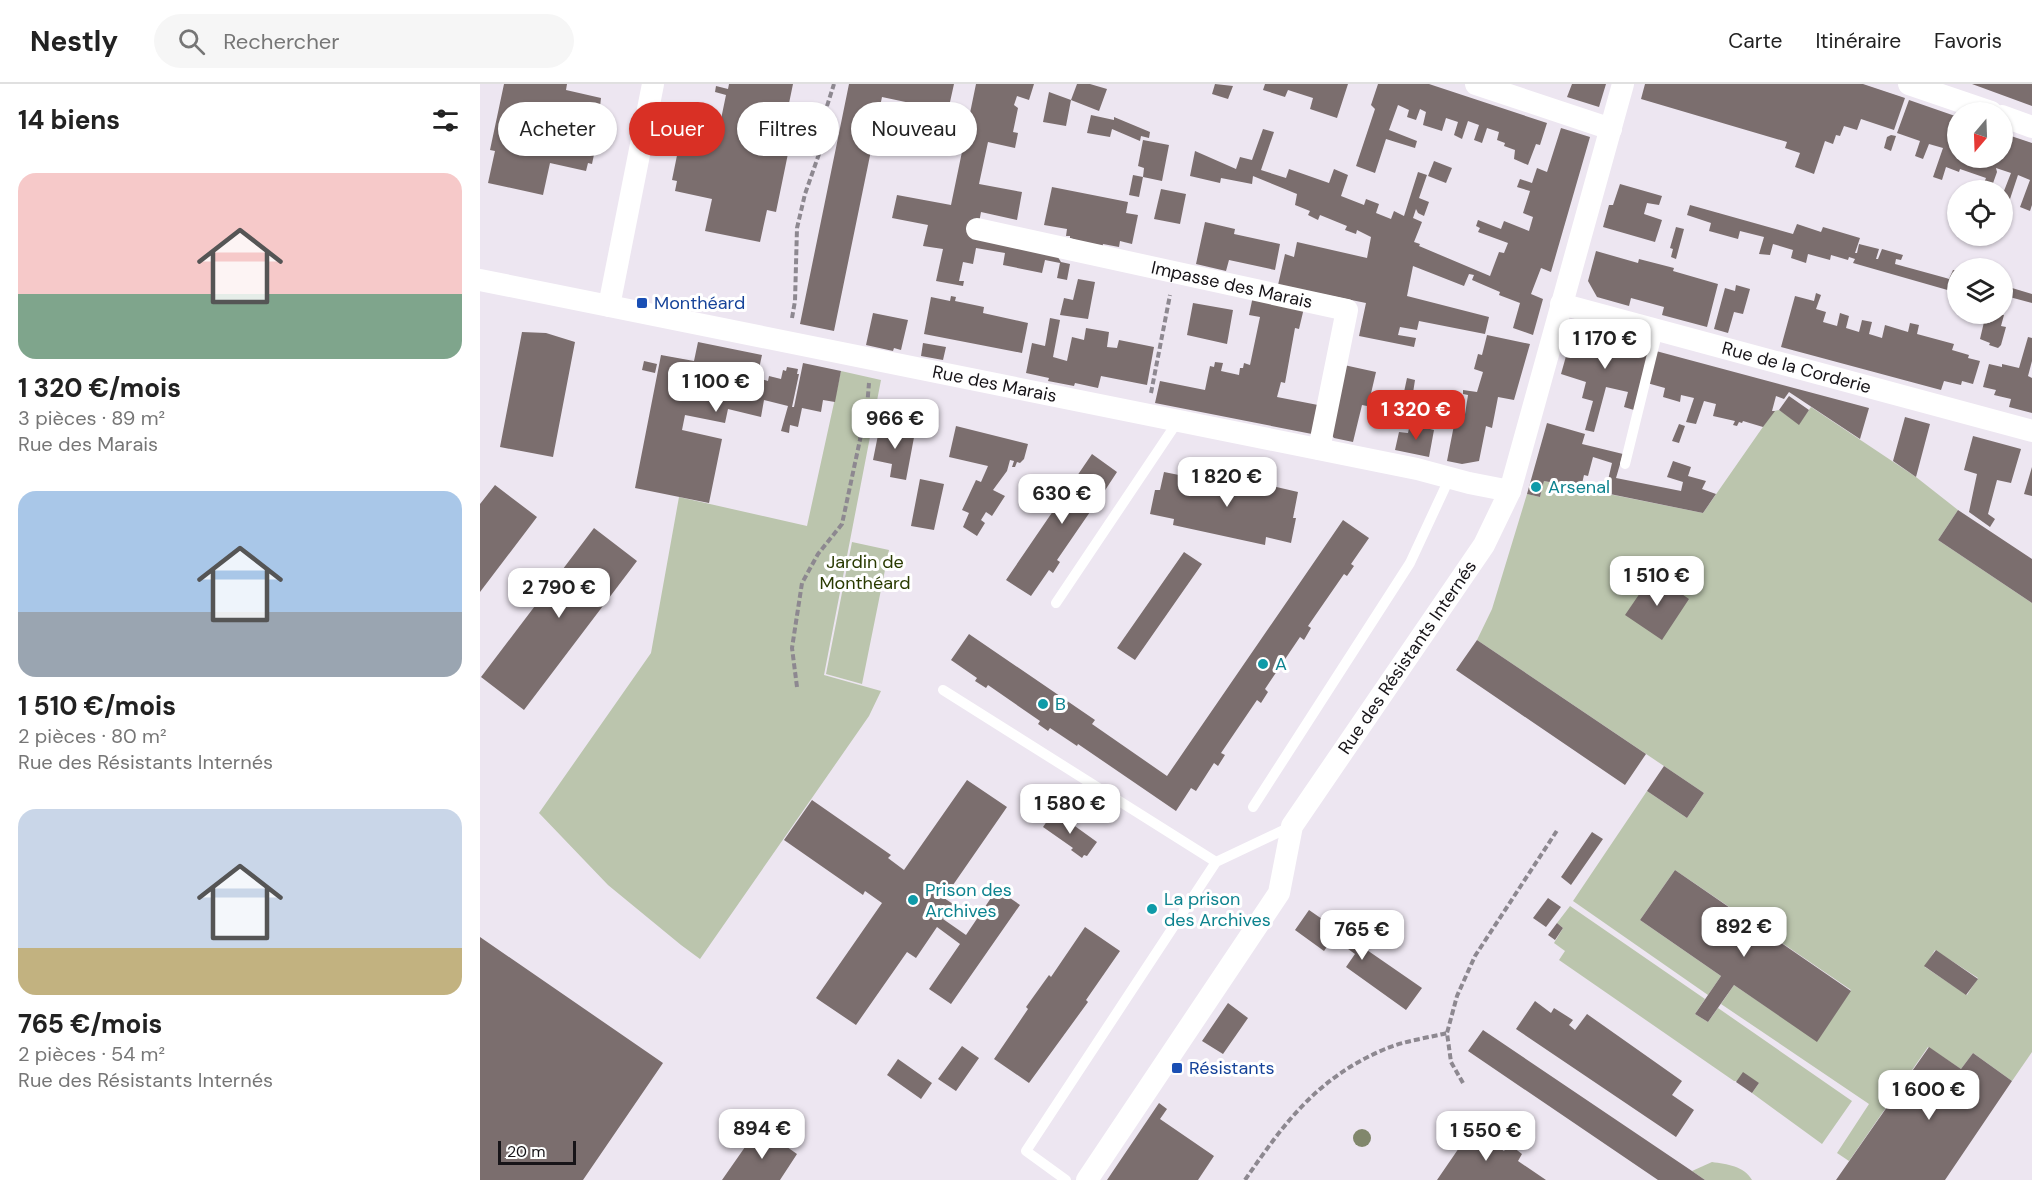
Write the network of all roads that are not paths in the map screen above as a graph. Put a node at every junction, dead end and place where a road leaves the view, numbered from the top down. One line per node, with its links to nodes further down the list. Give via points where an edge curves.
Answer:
1 (653, 84): 12 (street)
2 (1476, 84): 8 (street)
3 (1623, 84): 8 (street, Rue des Résistants Internés)
4 (1909, 84): 5 (street)
5 (1962, 102)
6 (2013, 120): 7 (street)
7 (2032, 127)
8 (1611, 129): 11 (street, Rue des Résistants Internés)
9 (977, 229): 16 (street, Impasse des Marais, via 1347,309)
10 (480, 280): 12 (street, Rue des Marais)
11 (1561, 304): 13 (street, Rue de la Corderie); 19 (street, Rue des Résistants Internés)
12 (609, 306): 14 (street, Rue des Marais)
13 (1658, 330): 15 (street, Rue de la Corderie); 17 (lane)
14 (1178, 421): 16 (street, Rue des Marais); 20 (lane)
15 (2032, 431)
16 (1319, 449): 18 (street, Rue des Marais)
17 (1625, 464)
18 (1450, 477): 19 (street, Rue des Marais); 22 (lane, via 1410,563)
19 (1510, 491): 23 (street, Rue des Résistants Internés, via 1484,545)
20 (1056, 603)
21 (944, 690): 24 (lane)
22 (1253, 807)
23 (1292, 826): 24 (lane); 26 (street, Rue des Résistants Internés, via 1279,893)
24 (1216, 862): 25 (lane, via 1026,1151)
25 (1066, 1180)
26 (1087, 1180)

